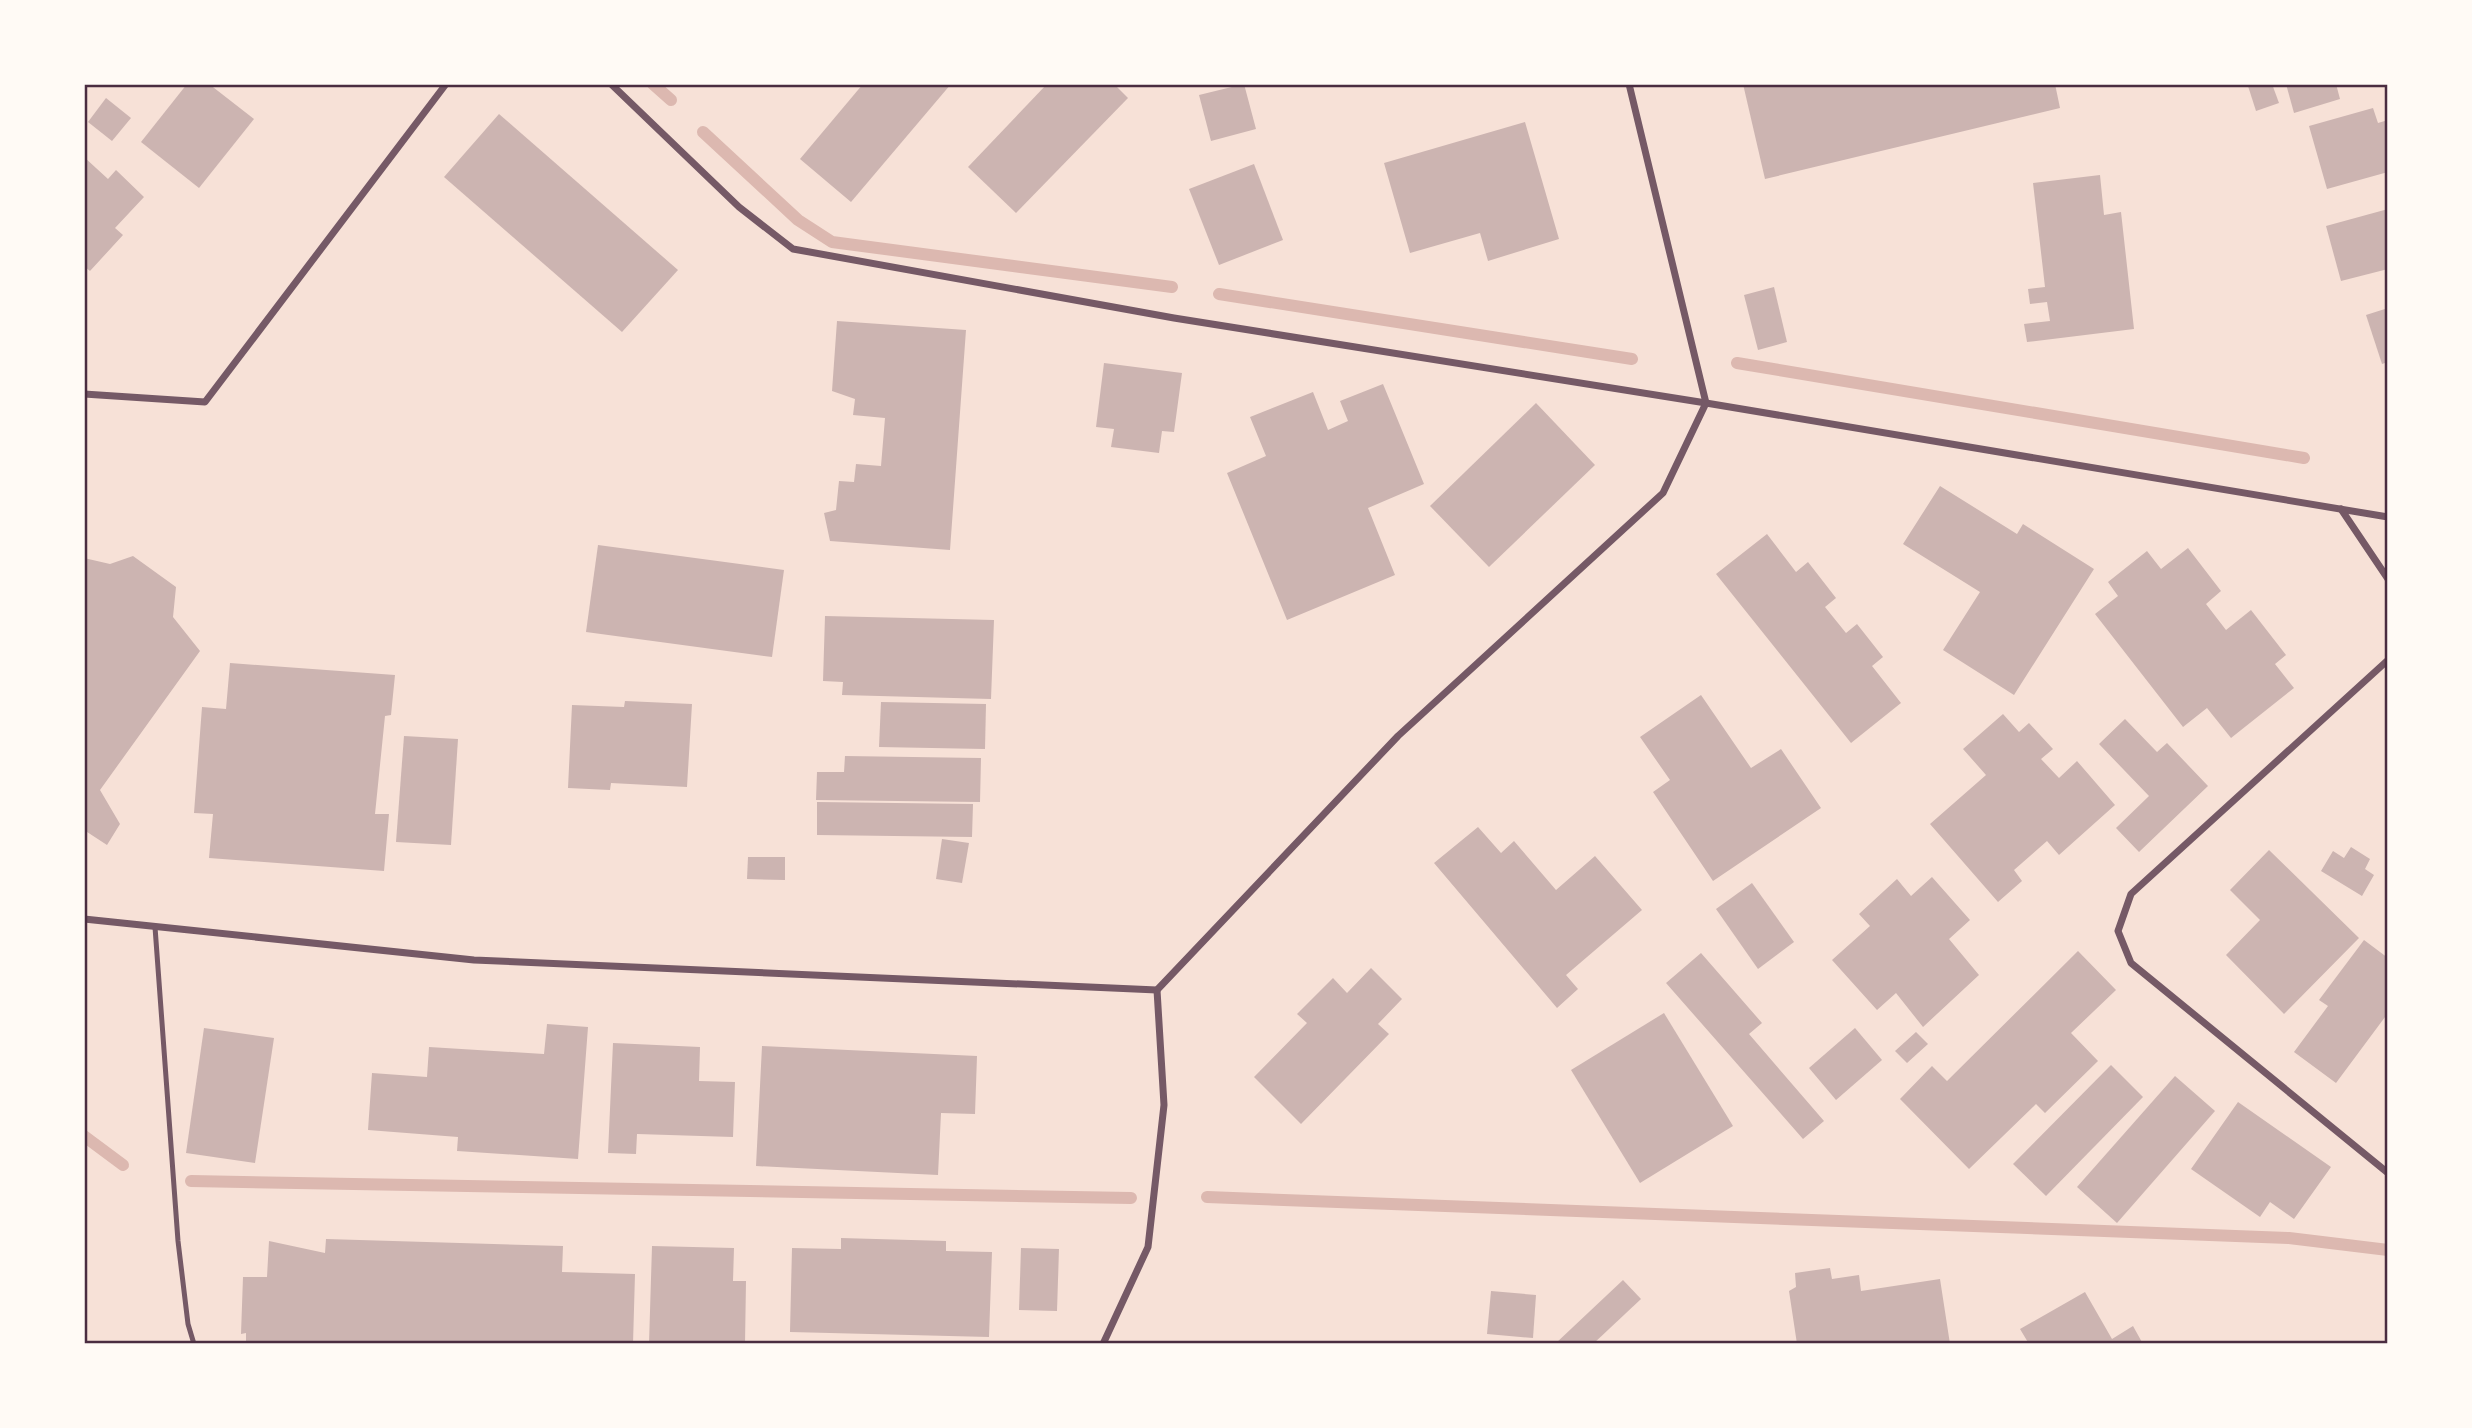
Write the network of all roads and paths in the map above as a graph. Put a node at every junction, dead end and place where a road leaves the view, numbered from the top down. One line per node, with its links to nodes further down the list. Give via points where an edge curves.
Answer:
1 (446, 84): 4 (street, via 205,402)
2 (611, 84): 5 (street, via 739,206 793,249 1174,318)
3 (1629, 84): 5 (street)
4 (84, 394)
5 (1706, 402): 6 (street); 12 (street, via 1663,493 1398,736)
6 (2341, 509): 7 (street); 8 (street)
7 (2388, 517)
8 (2388, 579)
9 (2388, 660): 13 (street, via 2131,894 2118,931 2131,962)
10 (84, 919): 11 (street)
11 (155, 927): 12 (street, via 474,960); 14 (lane, via 177,1241)
12 (1157, 990): 15 (street, via 1164,1105 1148,1247)
13 (2388, 1173)
14 (194, 1344)
15 (1102, 1344)

